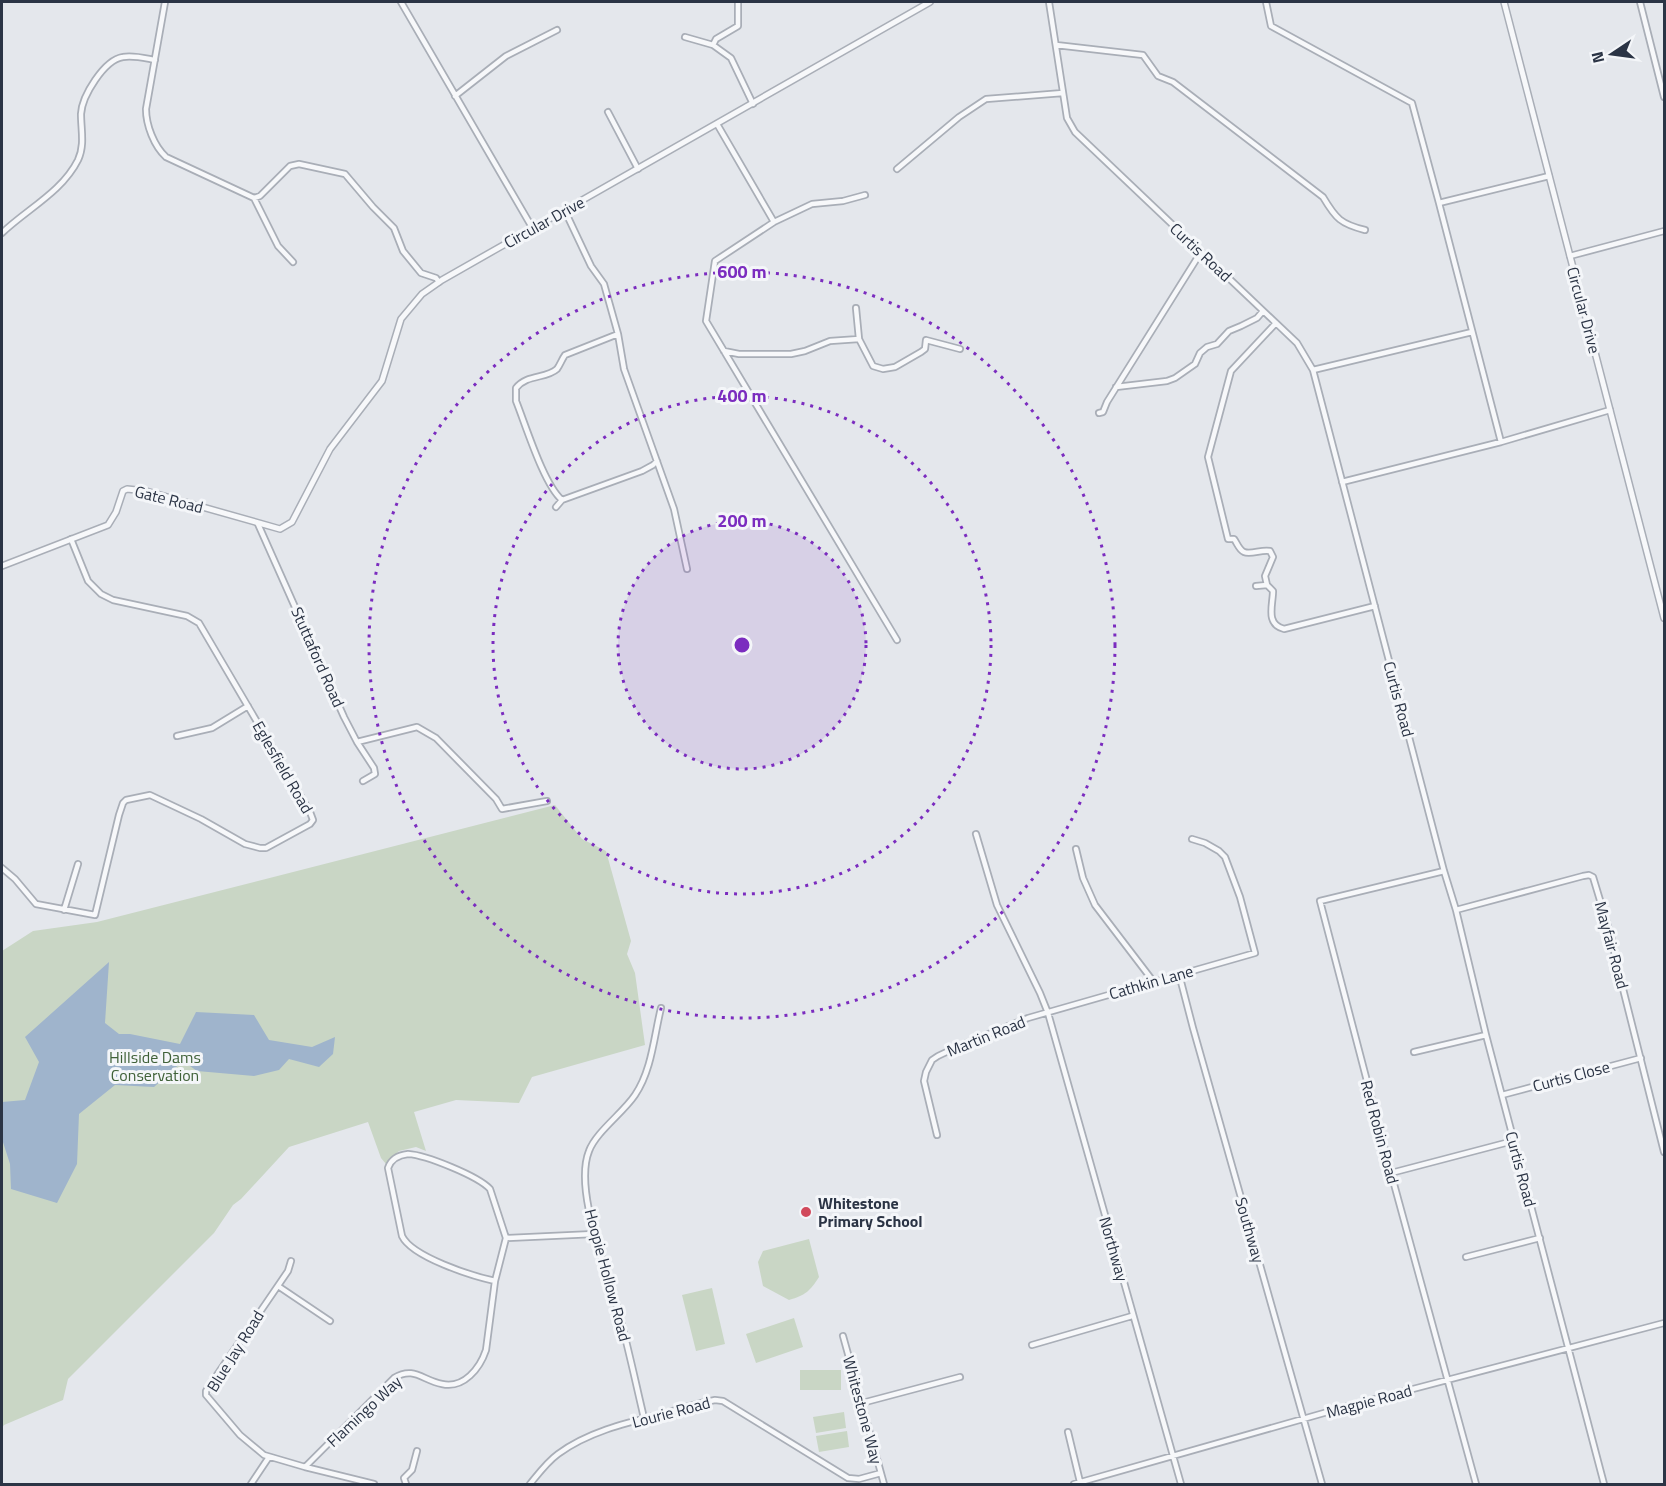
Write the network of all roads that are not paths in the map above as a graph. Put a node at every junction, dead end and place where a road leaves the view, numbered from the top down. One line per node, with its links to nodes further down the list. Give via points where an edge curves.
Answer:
1 (165, 2): 13 (street)
2 (401, 2): 15 (street)
3 (738, 2): 11 (street, via 738,26)
4 (930, 2): 17 (street, Circular Drive)
5 (1049, 2): 12 (street, Curtis Road)
6 (1266, 2): 25 (street, via 1271,26 1412,103)
7 (1504, 2): 22 (street, Circular Drive)
8 (1640, 2): 16 (street)
9 (556, 30): 15 (street, via 506,56)
10 (685, 37): 11 (street)
11 (713, 45): 17 (street, via 731,58)
12 (1056, 45): 14 (street, Curtis Road); 29 (street, via 1143,55 1158,76 1173,82 1323,198 1343,223)
13 (155, 60): 24 (street, via 146,113 159,149 166,157); 31 (street, via 130,56 108,63 83,101 82,150 73,167 52,192)
14 (1063, 93): 21 (street, via 986,99 958,117); 32 (street, Curtis Road, via 1067,118 1075,132)
15 (455, 96): 28 (street)
16 (1665, 97)
17 (753, 104): 19 (street, Circular Drive)
18 (608, 111): 20 (street)
19 (717, 124): 20 (street, Circular Drive); 27 (street)
20 (638, 169): 26 (street, Circular Drive)
21 (897, 169)
22 (1549, 176): 25 (street); 33 (street, Circular Drive)
23 (865, 195): 27 (street, via 812,204)
24 (254, 198): 34 (street, via 278,246); 35 (street, via 290,166 299,164 345,174 394,228 404,251 421,273)
25 (1439, 203): 39 (street)
26 (565, 211): 28 (street, Circular Drive); 40 (street, via 604,284)
27 (774, 222): 43 (street, via 715,261 706,321)
28 (533, 229): 35 (street, Circular Drive)
29 (1365, 230)
30 (1665, 231): 33 (street)
31 (2, 233)
32 (1201, 252): 37 (street, Curtis Road); 45 (street)
33 (1570, 256): 46 (street, Circular Drive)
34 (293, 262)
35 (439, 282): 53 (street, Circular Drive, via 422,294 401,319 382,381 330,449 292,522 280,529)
36 (856, 309): 41 (street)
37 (1263, 311): 38 (street, Curtis Road); 45 (street, via 1207,347 1195,364 1175,378)
38 (1276, 323): 44 (street, Curtis Road, via 1297,343); 57 (street, via 1231,371 1208,457 1228,539 1234,539 1245,552 1266,550 1273,557 1265,576)
39 (1472, 332): 44 (street); 48 (street)
40 (618, 334): 49 (street, via 624,369); 51 (street, via 565,355 554,371 524,381 516,388 516,401 547,480)
41 (859, 339): 42 (street, via 873,366 883,369 895,367 921,352 926,340); 43 (street, via 830,341 791,354)
42 (960, 349)
43 (724, 351): 61 (street)
44 (1313, 370): 50 (street, Curtis Road)
45 (1116, 387): 47 (street, via 1104,412)
46 (1610, 411): 48 (street); 60 (street, Circular Drive)
47 (1099, 413)
48 (1502, 442): 50 (street)
49 (657, 461): 51 (street, via 642,471); 56 (street, via 674,509)
50 (1342, 482): 59 (street, Curtis Road)
51 (562, 500): 52 (street)
52 (555, 507)
53 (258, 524): 54 (street, Gate Road, via 127,489 108,525); 64 (street, Stuttaford Road)
54 (71, 539): 55 (street, Gate Road); 62 (street, Eglesfield Road, via 88,581 101,594 197,621)
55 (2, 566)
56 (687, 568)
57 (1267, 585): 58 (street); 59 (street, via 1273,591 1270,609 1275,625 1284,629)
58 (1256, 586)
59 (1375, 606): 72 (street, Curtis Road)
60 (1665, 618)
61 (897, 640)
62 (248, 706): 63 (street, via 212,728); 73 (street, Eglesfield Road, via 312,816 310,824 260,848 150,795 126,800 96,915)
63 (177, 736)
64 (357, 742): 65 (street, Stuttaford Road, via 375,774); 66 (street, via 417,727 436,738 502,809)
65 (363, 781)
66 (547, 801)
67 (976, 834): 78 (street, Northway, via 997,905)
68 (1192, 839): 75 (street, Cathkin Lane, via 1224,855 1255,953)
69 (1076, 849): 76 (street, via 1095,905)
70 (78, 864): 73 (street)
71 (2, 868): 73 (street, via 36,904)
72 (1444, 871): 74 (street, Curtis Road); 86 (street, Red Robin Road, via 1320,901)
73 (64, 909)
74 (1455, 910): 79 (street, Curtis Road); 81 (street, Mayfair Road, via 1583,876 1593,877)
75 (1179, 974): 76 (street, Cathkin Lane); 104 (street, Southway)
76 (1153, 981): 78 (street, Cathkin Lane)
77 (661, 1008): 87 (street, Hoopie Hollow Road, via 642,1083 588,1154 585,1188)
78 (1047, 1013): 83 (street, Martin Road, via 992,1032 932,1060 924,1081); 94 (street, Northway)
79 (1486, 1035): 80 (street); 82 (street, Curtis Road)
80 (1414, 1052)
81 (1641, 1058): 82 (street, Curtis Close); 85 (street, Mayfair Road)
82 (1502, 1095): 84 (street, Curtis Road)
83 (937, 1135)
84 (1513, 1141): 86 (street); 89 (street, Curtis Road)
85 (1665, 1152)
86 (1391, 1173): 101 (street, Red Robin Road)
87 (594, 1234): 88 (street); 103 (street, Hoopie Hollow Road, via 616,1303)
88 (506, 1238): 92 (street); 92 (street, via 494,1198 484,1184 416,1154 397,1156 390,1163 402,1236 408,1246 461,1272)
89 (1540, 1238): 90 (street); 99 (street, Curtis Road)
90 (1466, 1257)
91 (291, 1261): 93 (street, Blue Jay Road)
92 (495, 1281): 109 (street, Flamingo Way, via 486,1350 469,1377 442,1384 410,1373 399,1375)
93 (278, 1287): 95 (street); 108 (street, Blue Jay Road, via 206,1393 240,1435)
94 (1132, 1316): 98 (street); 107 (street, Northway)
95 (330, 1321)
96 (1665, 1323): 99 (street, Magpie Road)
97 (843, 1336): 102 (street, Whitestone Way)
98 (1032, 1344)
99 (1569, 1347): 101 (street, Magpie Road); 122 (street, Curtis Road)
100 (960, 1377): 102 (street)
101 (1448, 1380): 104 (street, Magpie Road); 121 (street, Red Robin Road)
102 (862, 1403): 110 (street, Whitestone Way)
103 (644, 1418): 110 (street, Lourie Road, via 720,1401 848,1478); 116 (street, Lourie Road, via 593,1434 570,1446 553,1458)
104 (1304, 1419): 107 (street, Magpie Road); 120 (street, Southway)
105 (1068, 1432): 111 (street)
106 (417, 1451): 115 (street, via 412,1470 404,1478)
107 (1173, 1456): 111 (street, Magpie Road); 119 (street, Northway)
108 (269, 1457): 109 (street, Blue Jay Road); 113 (street)
109 (305, 1467): 112 (street, Blue Jay Road)
110 (881, 1473): 117 (street, Whitestone Way)
111 (1080, 1482): 118 (street, Magpie Road)
112 (362, 1483): 114 (street, Blue Jay Road)
113 (251, 1485)
114 (374, 1485)
115 (406, 1485)
116 (530, 1485)
117 (884, 1485)
118 (1074, 1485)
119 (1181, 1485)
120 (1322, 1485)
121 (1476, 1485)
122 (1604, 1485)

